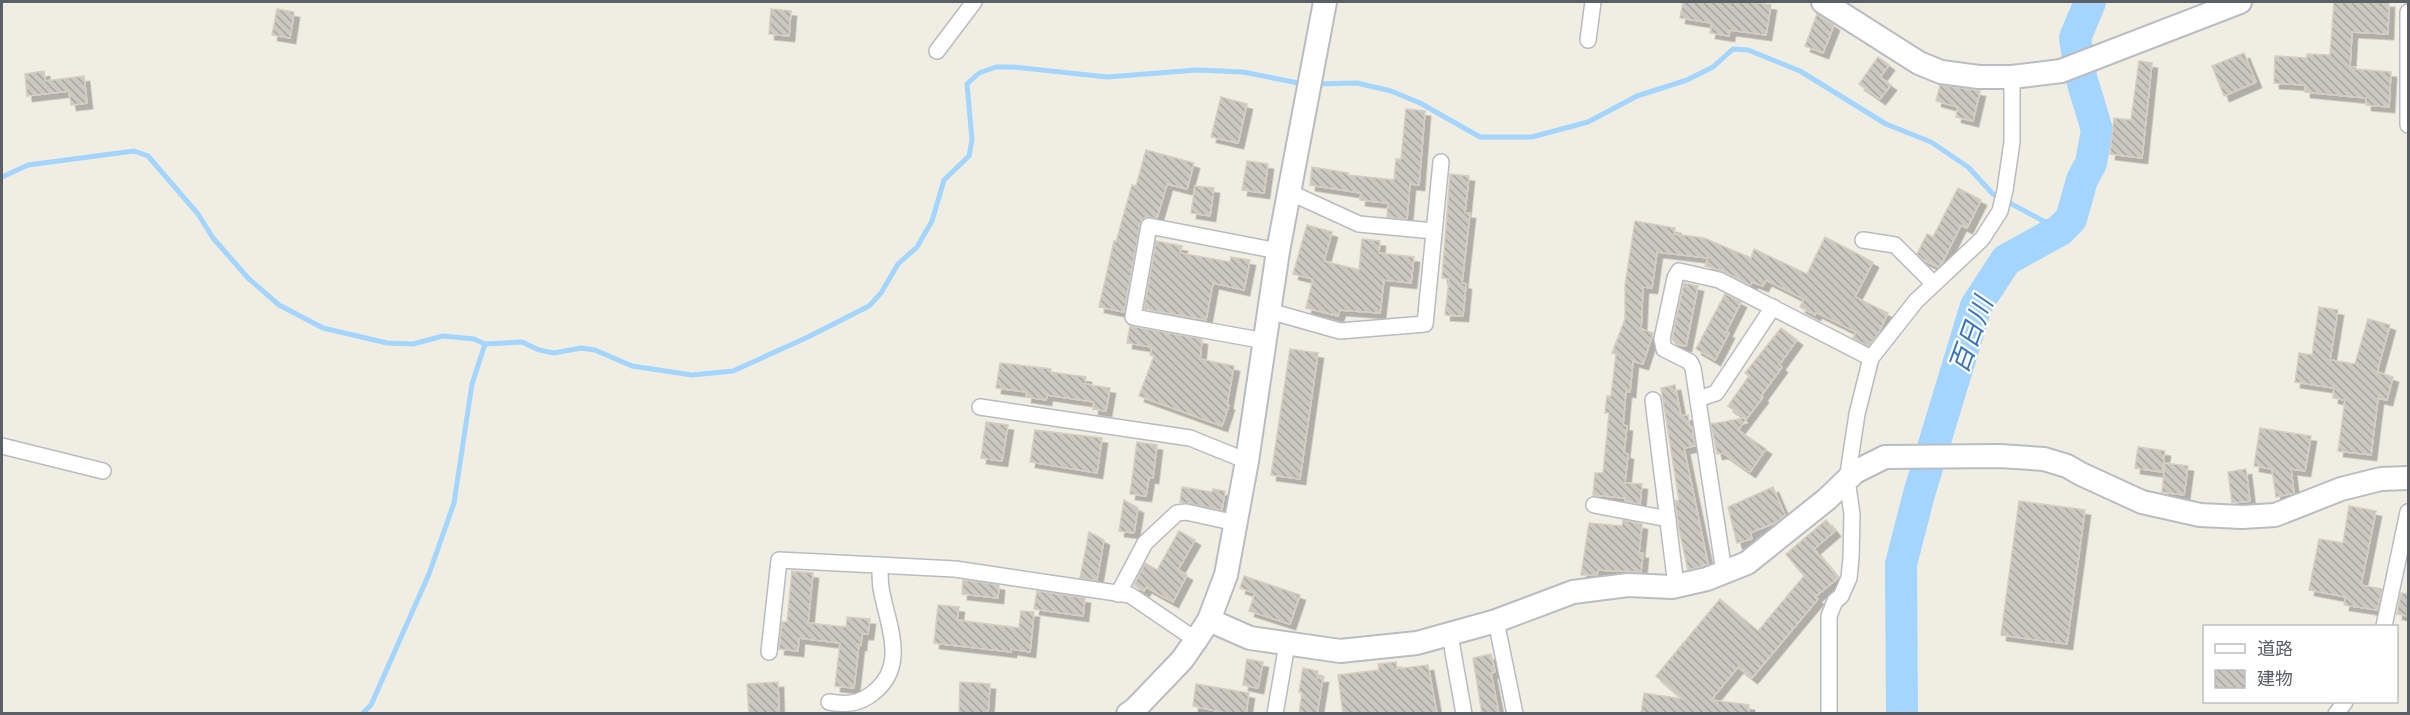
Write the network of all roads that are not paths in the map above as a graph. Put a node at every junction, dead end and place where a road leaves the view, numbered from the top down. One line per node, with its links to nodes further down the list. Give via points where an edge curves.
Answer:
1 (974, 2): 8 (street)
2 (1325, 2): 12 (street)
3 (1593, 2): 7 (street)
4 (1825, 2): 9 (street, via 1919,63 1941,72)
5 (2240, 2): 9 (street, via 2061,71)
6 (2409, 12): 10 (street)
7 (1588, 40)
8 (937, 51)
9 (2012, 77): 16 (street, via 2012,142 2000,211 1982,239)
10 (2409, 125)
11 (1441, 162): 13 (street)
12 (1289, 192): 13 (street, via 1359,224); 15 (street)
13 (1434, 231): 18 (street, via 1425,324 1340,331)
14 (1863, 240): 16 (street, via 1895,244)
15 (1278, 250): 18 (street); 19 (street, via 1149,226 1133,317)
16 (1934, 284): 20 (street)
17 (1773, 308): 20 (street); 21 (street, via 1716,393); 21 (street, via 1719,280 1679,272 1662,339 1664,349 1693,368)
18 (1269, 311): 19 (street)
19 (1265, 340): 25 (street)
20 (1871, 358): 28 (street)
21 (1698, 399): 34 (street)
22 (1653, 400): 31 (street)
23 (980, 407): 25 (street, via 1190,438)
24 (2, 446): 26 (street)
25 (1247, 461): 32 (street)
26 (103, 471)
27 (2409, 478): 28 (street, via 2381,479 2351,487 2275,515 2232,517 2200,515 2142,502 2044,459 1886,457)
28 (1847, 480): 34 (street, via 1747,563); 49 (street, via 1852,514 1851,558 1849,578 1829,616)
29 (1594, 505): 31 (street)
30 (2409, 513): 39 (street)
31 (1668, 519): 35 (street)
32 (1236, 523): 36 (street, via 1177,513 1145,543); 37 (street, via 1226,576)
33 (879, 565): 36 (street, via 956,569); 43 (street, via 779,560); 44 (street, via 892,626 890,673 865,700 852,704)
34 (1724, 572): 35 (street)
35 (1676, 586): 38 (street, via 1628,585 1573,592)
36 (1118, 594): 41 (street, via 1130,595)
37 (1209, 620): 41 (street); 42 (street, via 1250,638)
38 (1496, 621): 40 (street); 48 (street)
39 (2384, 625)
40 (1450, 635): 42 (street, via 1417,643 1340,651); 47 (street)
41 (1196, 640): 45 (street, via 1166,679)
42 (1287, 644): 46 (street)
43 (769, 652)
44 (830, 702)
45 (1128, 714)
46 (1275, 714)
47 (1464, 714)
48 (1515, 714)
49 (1829, 714)

